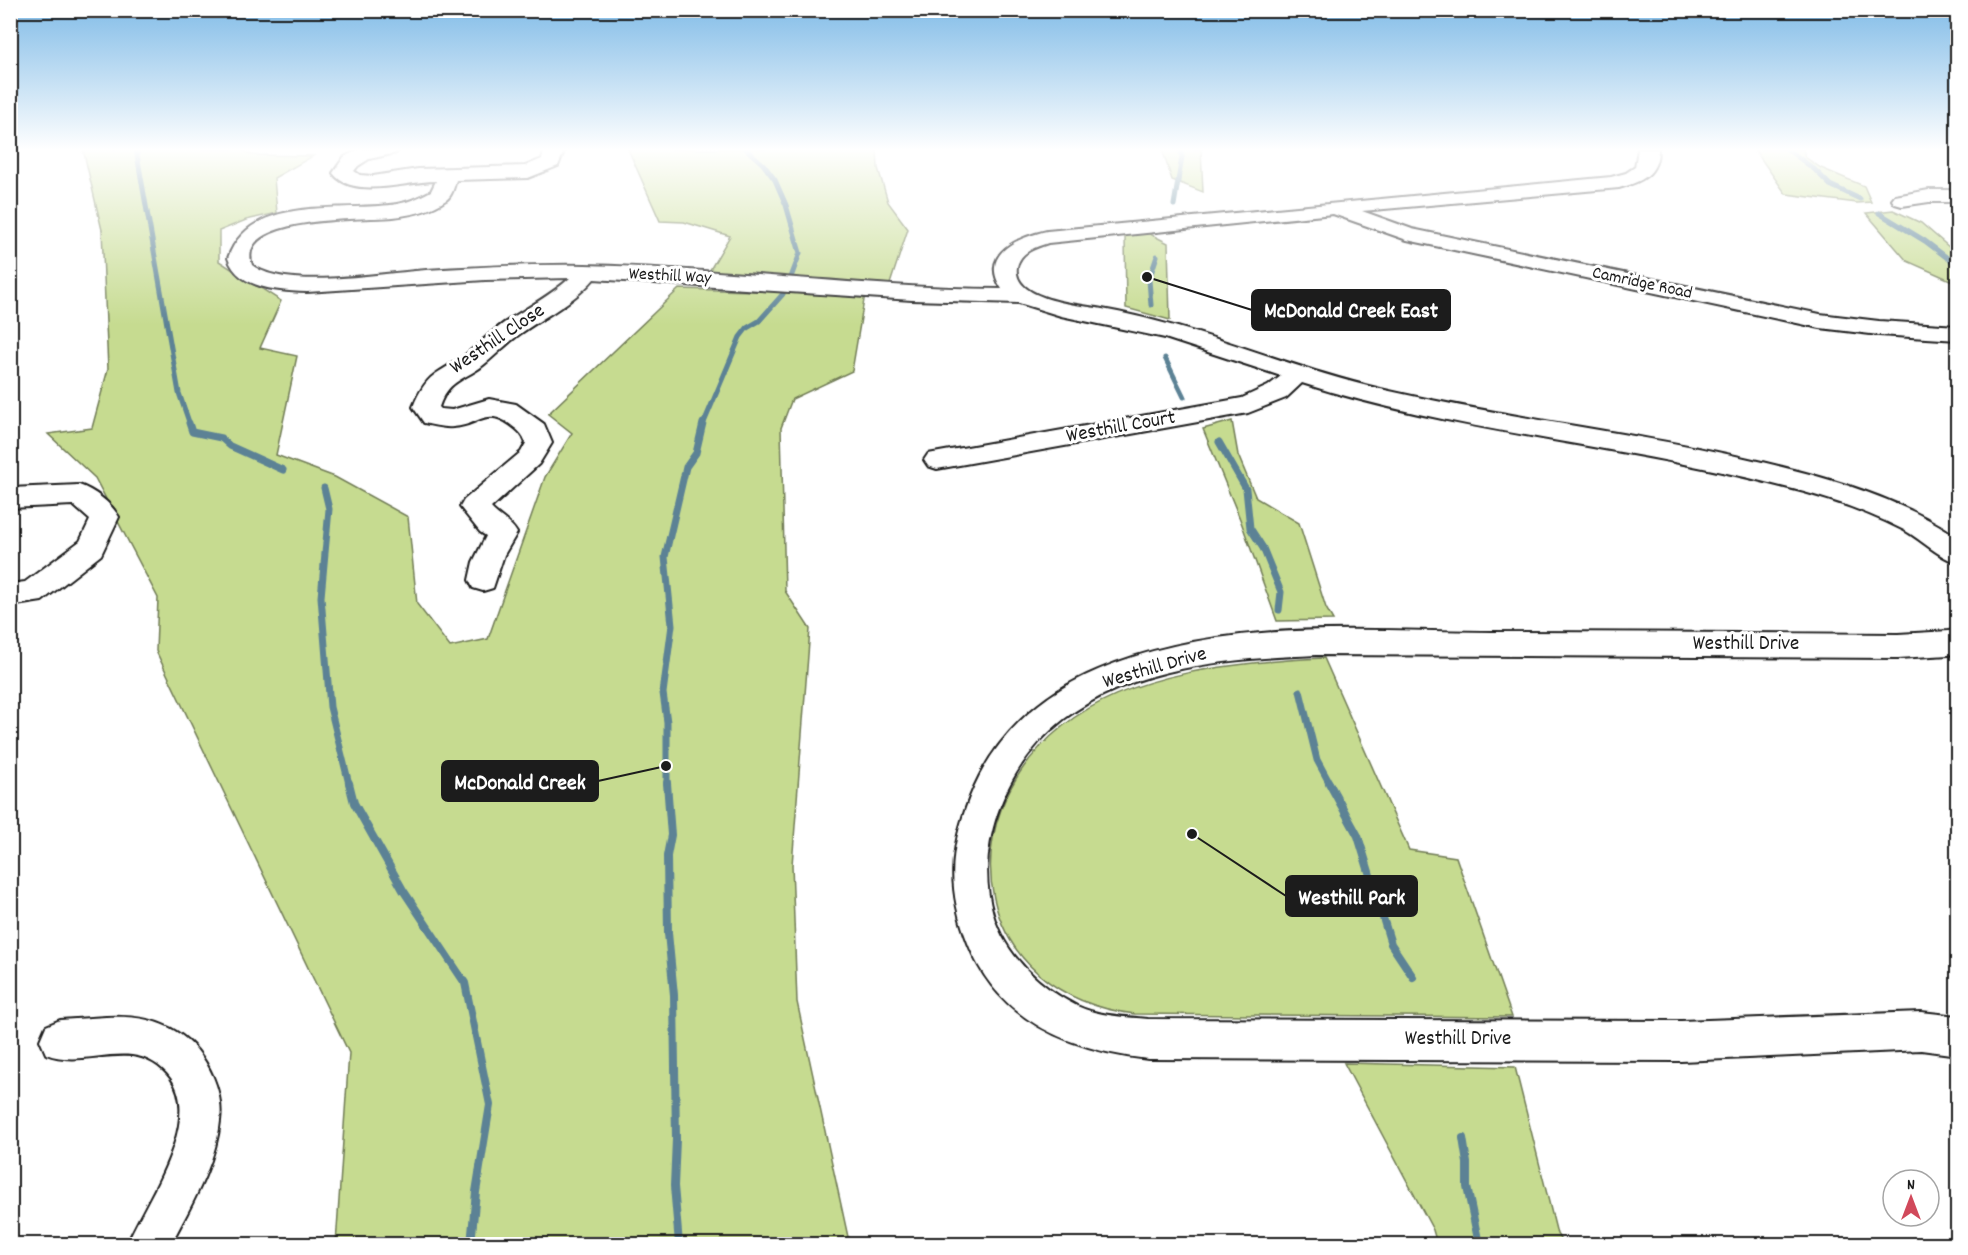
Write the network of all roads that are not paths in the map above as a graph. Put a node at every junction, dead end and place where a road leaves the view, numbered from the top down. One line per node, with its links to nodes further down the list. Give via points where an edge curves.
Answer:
1 (410, 208): 4 (street, Westhill Way, via 277,222 255,233 240,251 242,266 263,281 296,287 428,275)
2 (1331, 208): 3 (street); 5 (street, via 1030,241 1008,259 1005,273); 6 (street, Camridge Road, via 1407,234 1820,321)
3 (1336, 208)
4 (588, 272): 5 (street, Westhill Way, via 936,295); 11 (street, Westhill Close, via 571,291 511,329 470,363 442,376 428,397 426,407 433,417 453,419 489,407 507,410 535,430 539,443 530,458 474,507 503,533 483,567)
5 (1021, 296): 7 (street, via 1045,305 1173,333)
6 (1958, 333)
7 (1297, 375): 8 (street, Westhill Court, via 1277,392 1248,405); 10 (street, via 1391,400 1711,461 1800,482 1909,519)
8 (937, 460)
9 (10, 498): 12 (street, via 79,495 105,517 91,548 32,593)
10 (1958, 553)
11 (483, 580)
12 (10, 595)
13 (1958, 640): 14 (street, Westhill Drive, via 1898,646 1316,643 1200,654 1100,683 1061,705 1035,726 1006,759 989,789 975,826 969,877 979,929 1009,979 1060,1018 1110,1035 1148,1039 1669,1041 1922,1031)
14 (1958, 1036)
15 (60, 1040): 16 (street, via 132,1036 150,1039 179,1054 196,1082 196,1140)
16 (149, 1245)

